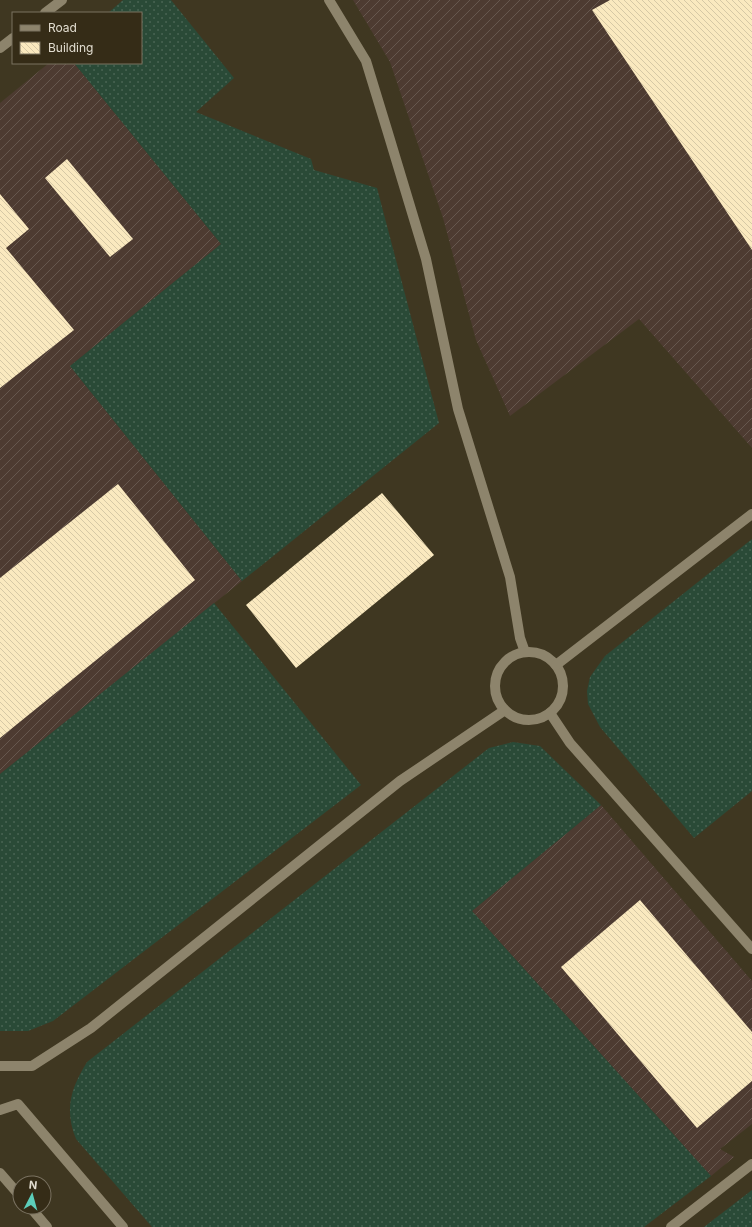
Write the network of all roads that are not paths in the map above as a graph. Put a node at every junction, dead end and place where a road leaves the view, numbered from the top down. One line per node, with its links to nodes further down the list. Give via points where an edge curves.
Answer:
1 (62, 0): 3 (street)
2 (329, 0): 7 (street, via 366,61 426,259 458,409 510,577 520,638)
3 (46, 12)
4 (12, 39): 5 (street)
5 (0, 48)
6 (752, 514): 8 (street)
7 (525, 652): 8 (street, via 542,654); 9 (street, via 515,654 498,670 495,691)
8 (556, 665): 10 (street, via 563,681 563,690)
9 (504, 710): 10 (street, via 513,716 532,720); 12 (street, via 400,781 91,1028 32,1066)
10 (550, 713): 11 (street, via 570,743)
11 (752, 950)
12 (0, 1066)
13 (0, 1110): 19 (street, via 18,1104)
14 (752, 1164): 20 (street)
15 (0, 1173): 16 (street)
16 (12, 1187)
17 (37, 1215): 18 (street)
18 (47, 1227)
19 (123, 1227)
20 (671, 1227)

